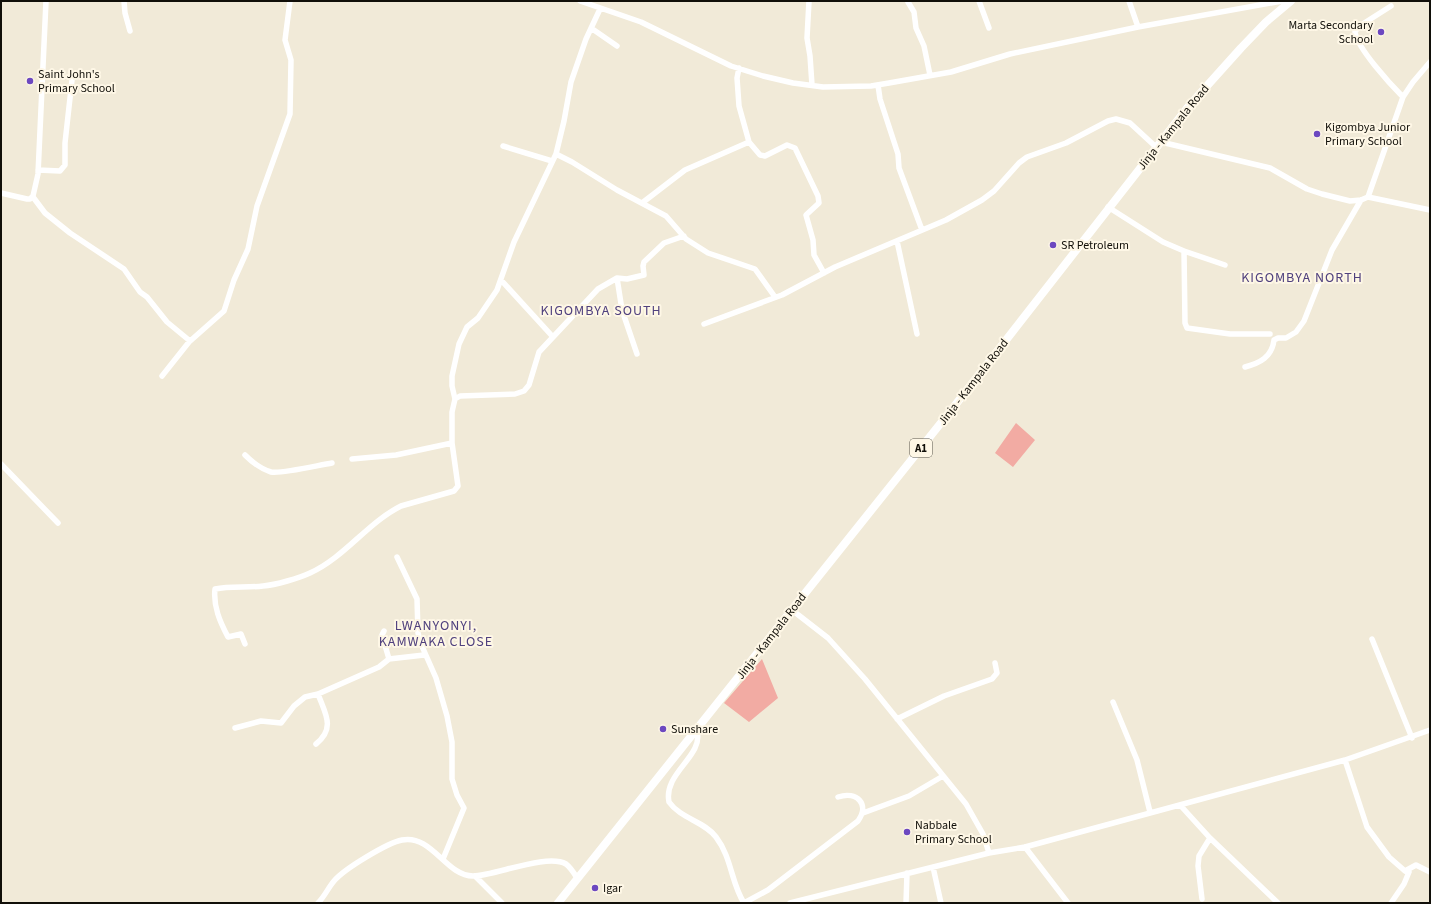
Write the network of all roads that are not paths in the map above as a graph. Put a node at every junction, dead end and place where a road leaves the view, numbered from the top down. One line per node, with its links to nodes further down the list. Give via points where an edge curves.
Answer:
1 (46, 1): 30 (street)
2 (124, 1): 16 (street)
3 (290, 1): 51 (street, via 285,40 291,60 290,114 257,206 248,249 234,280 228,303 220,315)
4 (580, 1): 12 (street)
5 (808, 1): 23 (street, via 807,38)
6 (979, 1): 15 (street)
7 (1129, 1): 13 (street)
8 (1282, 1): 13 (street)
9 (1291, 1): 26 (highway, Jinja - Kampala Road / A1, via 1266,22 1222,68)
10 (908, 2): 20 (street, via 914,12)
11 (1391, 6): 24 (street, via 1358,27 1355,35 1383,75)
12 (600, 8): 14 (street); 19 (street, via 641,22 681,43)
13 (1138, 27): 20 (street, via 1010,54 951,72)
14 (590, 28): 17 (street); 28 (street, via 571,82)
15 (989, 28)
16 (130, 31)
17 (617, 46)
18 (1430, 62): 24 (street)
19 (739, 68): 23 (street, via 763,76); 25 (street, via 739,106)
20 (930, 75): 22 (street)
21 (72, 80): 30 (street, via 65,165 60,170)
22 (878, 85): 23 (street); 38 (street, via 899,168)
23 (812, 86)
24 (1404, 97): 33 (street)
25 (749, 142): 35 (street, via 686,170); 43 (street, via 760,155 765,156 787,145 795,148 818,196 819,204 806,215 814,255)
26 (1158, 144): 34 (street, via 1270,168 1314,192 1350,201); 36 (highway, Jinja - Kampala Road / A1); 38 (street, via 1130,123 1116,119 1066,143 1028,157 982,200)
27 (503, 146): 29 (street)
28 (556, 154): 29 (street); 35 (street)
29 (552, 162): 45 (street, via 514,242)
30 (38, 170): 32 (street)
31 (1, 193): 32 (street, via 27,199)
32 (32, 197): 51 (street, via 45,213 70,233 124,269 140,292 167,322)
33 (1368, 197): 34 (street); 37 (street)
34 (1361, 200): 53 (street, via 1332,250 1304,321 1296,332 1286,338 1274,340 1265,360)
35 (642, 203): 39 (street, via 666,216)
36 (1108, 207): 41 (street, via 1153,236); 63 (highway, Jinja - Kampala Road / A1, via 961,398)
37 (1430, 210)
38 (922, 230): 40 (street)
39 (684, 236): 44 (street, via 664,243 644,262 644,275 627,279); 46 (street, via 691,243 718,257 755,269)
40 (897, 241): 43 (street); 48 (street)
41 (1184, 251): 42 (street); 49 (street, via 1187,328 1230,334)
42 (1225, 265)
43 (824, 273): 46 (street, via 790,292)
44 (617, 278): 50 (street, via 598,289); 52 (street, via 622,310)
45 (501, 280): 50 (street); 55 (street, via 489,304 463,334 453,368 452,386)
46 (775, 297): 47 (street)
47 (704, 324)
48 (917, 334)
49 (1270, 334)
50 (553, 338): 55 (street, via 539,352 529,384 524,391 514,394 460,396)
51 (190, 341): 54 (street)
52 (637, 354)
53 (1245, 367)
54 (162, 376)
55 (455, 399): 56 (street, via 452,412)
56 (452, 443): 58 (street, via 396,455); 66 (street, via 458,486 454,491 393,510 326,564 310,573 264,586 215,589 217,611 228,638 241,634)
57 (245, 455): 59 (street, via 256,465 271,472)
58 (352, 459)
59 (332, 463)
60 (1, 464): 61 (street)
61 (58, 523)
62 (397, 557): 67 (street, via 417,599 418,633)
63 (792, 610): 72 (street, via 828,638 865,678); 75 (highway, Jinja - Kampala Road / A1)
64 (384, 631): 68 (street, via 382,635)
65 (1372, 639): 76 (street)
66 (245, 644)
67 (424, 655): 68 (street); 87 (street, via 436,678 447,716 452,742 452,779 464,808)
68 (389, 660): 70 (street)
69 (995, 663): 72 (street, via 997,673 992,679 944,696)
70 (318, 694): 73 (street, via 305,697 281,723 261,721); 77 (street, via 328,717 327,728)
71 (1113, 702): 82 (street, via 1137,760)
72 (897, 719): 79 (street)
73 (235, 728)
74 (1430, 730): 76 (street)
75 (697, 731): 93 (highway, Jinja - Kampala Road / A1); 99 (street, via 698,744 673,779 669,789 669,802 717,838 727,854)
76 (1412, 738): 78 (street)
77 (316, 744)
78 (1345, 760): 81 (street); 89 (street, via 1366,827 1389,857)
79 (942, 776): 83 (street, via 910,796); 86 (street, via 966,804 983,834)
80 (838, 797): 83 (street, via 846,794 853,796 861,802)
81 (1180, 805): 82 (street); 84 (street)
82 (1150, 812): 85 (street)
83 (863, 813): 99 (street, via 858,821 824,848 768,890)
84 (1210, 838): 94 (street, via 1199,856); 95 (street)
85 (1025, 847): 86 (street); 103 (street)
86 (989, 853): 88 (street)
87 (443, 859): 92 (street, via 466,876); 96 (street, via 423,844 404,839 391,843 340,875)
88 (933, 867): 91 (street); 102 (street)
89 (1405, 871): 90 (street, via 1416,865); 105 (street, via 1409,872 1404,884)
90 (1430, 872)
91 (907, 873): 100 (street); 101 (street)
92 (475, 876): 93 (street, via 525,865 561,862 567,864); 97 (street)
93 (577, 878): 98 (highway, Jinja - Kampala Road / A1)
94 (1202, 899)
95 (1271, 901): 104 (street)
96 (318, 903)
97 (502, 903)
98 (558, 903)
99 (744, 903)
100 (790, 903)
101 (906, 903)
102 (941, 903)
103 (1068, 903)
104 (1278, 903)
105 (1391, 903)

